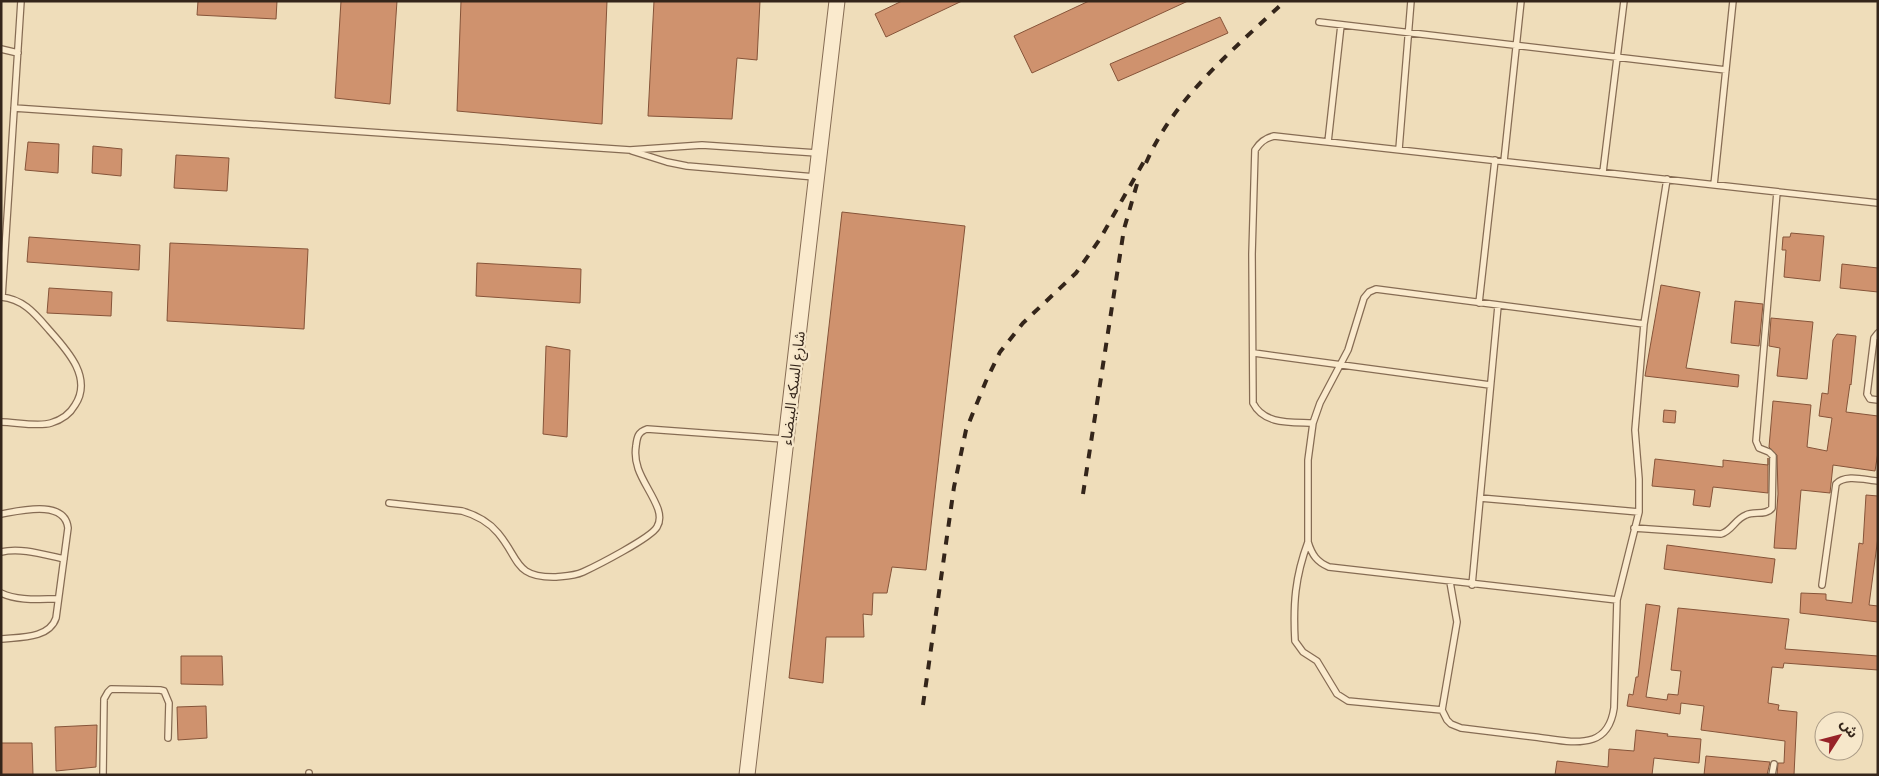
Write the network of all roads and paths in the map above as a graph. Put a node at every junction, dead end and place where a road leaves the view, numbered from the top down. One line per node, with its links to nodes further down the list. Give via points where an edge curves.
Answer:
1 (21, 1): 12 (lane)
2 (837, 1): 19 (street, شارع السكه البيضاء)
3 (1411, 1): 9 (lane)
4 (1521, 1): 10 (lane)
5 (1624, 1): 13 (lane)
6 (1733, 1): 14 (lane)
7 (1319, 22): 8 (lane)
8 (1341, 25): 9 (lane); 16 (lane)
9 (1409, 33): 10 (lane); 17 (lane)
10 (1516, 46): 13 (lane); 21 (lane)
11 (1, 49): 12 (lane)
12 (18, 53): 15 (lane)
13 (1617, 57): 14 (lane); 22 (lane)
14 (1726, 70): 25 (lane)
15 (14, 108): 18 (lane); 28 (lane)
16 (1328, 142): 17 (lane); 33 (lane, via 1274,136 1259,143 1255,150)
17 (1399, 149): 20 (lane)
18 (630, 150): 19 (lane, via 702,145); 23 (lane, via 687,166)
19 (819, 153): 23 (street, شارع السكه البيضاء)
20 (1495, 160): 21 (lane); 29 (lane)
21 (1504, 161): 22 (lane)
22 (1603, 172): 24 (lane)
23 (817, 177): 39 (street, شارع السكه البيضاء)
24 (1666, 179): 25 (lane); 31 (lane)
25 (1714, 184): 26 (lane)
26 (1777, 192): 27 (lane); 45 (lane, via 1756,441 1759,448 1773,456 1772,508 1769,512 1744,515 1720,534)
27 (1878, 204)
28 (2, 297): 37 (lane, via 19,301 41,320 72,356 81,384 77,403 58,420 47,424)
29 (1479, 303): 30 (lane); 34 (lane, via 1383,290 1369,292 1364,298)
30 (1498, 306): 31 (lane); 35 (lane)
31 (1644, 324): 43 (lane, via 1635,430)
32 (1878, 333): 36 (lane, via 1874,338 1868,394)
33 (1254, 352): 34 (lane); 38 (lane, via 1252,394 1257,410 1272,420)
34 (1341, 365): 35 (lane); 38 (lane, via 1322,398)
35 (1490, 386): 41 (lane)
36 (1878, 400)
37 (1, 422)
38 (1313, 424): 46 (lane, via 1308,460)
39 (786, 439): 42 (lane, via 644,430 637,438 635,460 660,515 657,526 649,535 571,576 543,577 527,572 498,533 478,517 462,511); 60 (street, شارع السكه البيضاء)
40 (1878, 481): 51 (lane, via 1845,479 1836,484)
41 (1480, 498): 43 (lane); 50 (lane)
42 (389, 503)
43 (1639, 512): 45 (lane)
44 (1, 514): 48 (lane, via 40,509 60,514 68,528)
45 (1634, 528): 54 (lane)
46 (1308, 542): 49 (lane, via 1315,558 1329,568); 56 (lane, via 1294,592 1294,641 1298,647 1317,660 1337,694 1348,701)
47 (1, 552): 48 (lane, via 24,551)
48 (64, 559): 53 (lane)
49 (1450, 582): 50 (lane); 56 (lane, via 1457,622)
50 (1472, 585): 54 (lane)
51 (1822, 585)
52 (1, 593): 53 (lane)
53 (58, 600): 55 (lane, via 55,622 48,629 36,635)
54 (1617, 600): 56 (lane, via 1614,708 1608,727 1601,734 1593,739 1567,740 1461,728 1451,724)
55 (1, 639)
56 (1442, 710)
57 (168, 738): 59 (lane, via 169,702 164,691 111,689 104,699)
58 (1774, 764): 61 (lane)
59 (103, 775)
60 (747, 775)
61 (1772, 775)

